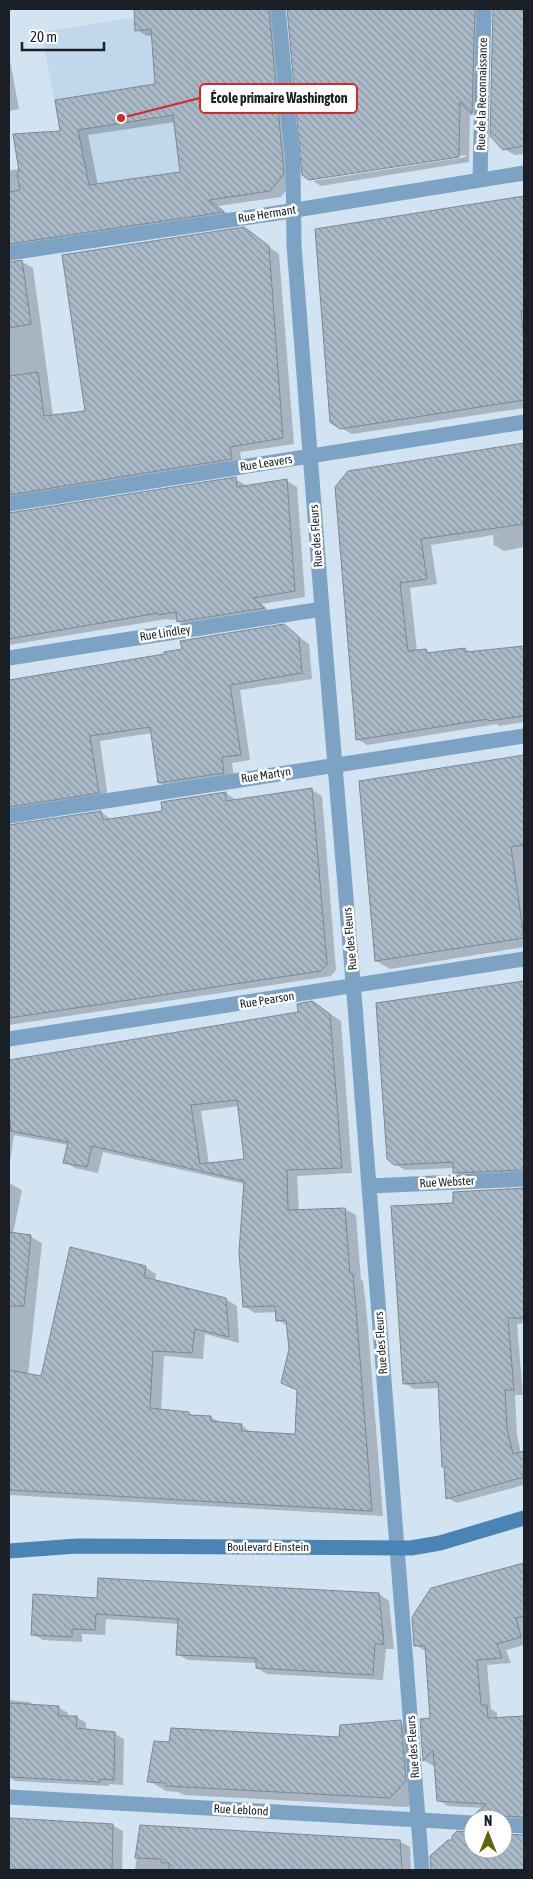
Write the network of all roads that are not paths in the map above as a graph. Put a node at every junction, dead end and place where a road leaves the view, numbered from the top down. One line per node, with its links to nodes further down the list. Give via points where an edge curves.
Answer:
1 (278, 9): 5 (street, Rue des Fleurs, via 293,165)
2 (484, 9): 4 (street, Rue de la Reconnaissance)
3 (524, 173): 4 (street, Rue Hermant)
4 (480, 180): 5 (street, Rue Hermant)
5 (293, 210): 6 (street, Rue Hermant); 8 (street, Rue des Fleurs)
6 (9, 253)
7 (524, 422): 8 (street, Rue Leavers)
8 (311, 456): 9 (street, Rue Leavers); 10 (street, Rue des Fleurs)
9 (9, 504)
10 (322, 609): 11 (street, Rue Lindley); 13 (street, Rue des Fleurs)
11 (9, 658)
12 (524, 736): 13 (street, Rue Martyn)
13 (336, 765): 14 (street, Rue Martyn); 16 (street, Rue des Fleurs)
14 (9, 816)
15 (524, 959): 16 (street, Rue Pearson)
16 (354, 986): 17 (street, Rue Pearson); 19 (street, Rue des Fleurs)
17 (9, 1039)
18 (524, 1178): 19 (street, Rue Webster)
19 (369, 1186): 21 (street, Rue des Fleurs)
20 (524, 1518): 21 (street, Boulevard Einstein, via 440,1543)
21 (398, 1548): 22 (street, Boulevard Einstein, via 77,1546); 24 (street, Rue des Fleurs)
22 (9, 1551)
23 (9, 1797): 24 (street, Rue Leblond)
24 (418, 1820): 25 (street, Rue Leblond); 26 (street, Rue des Fleurs)
25 (463, 1822)
26 (422, 1870)

